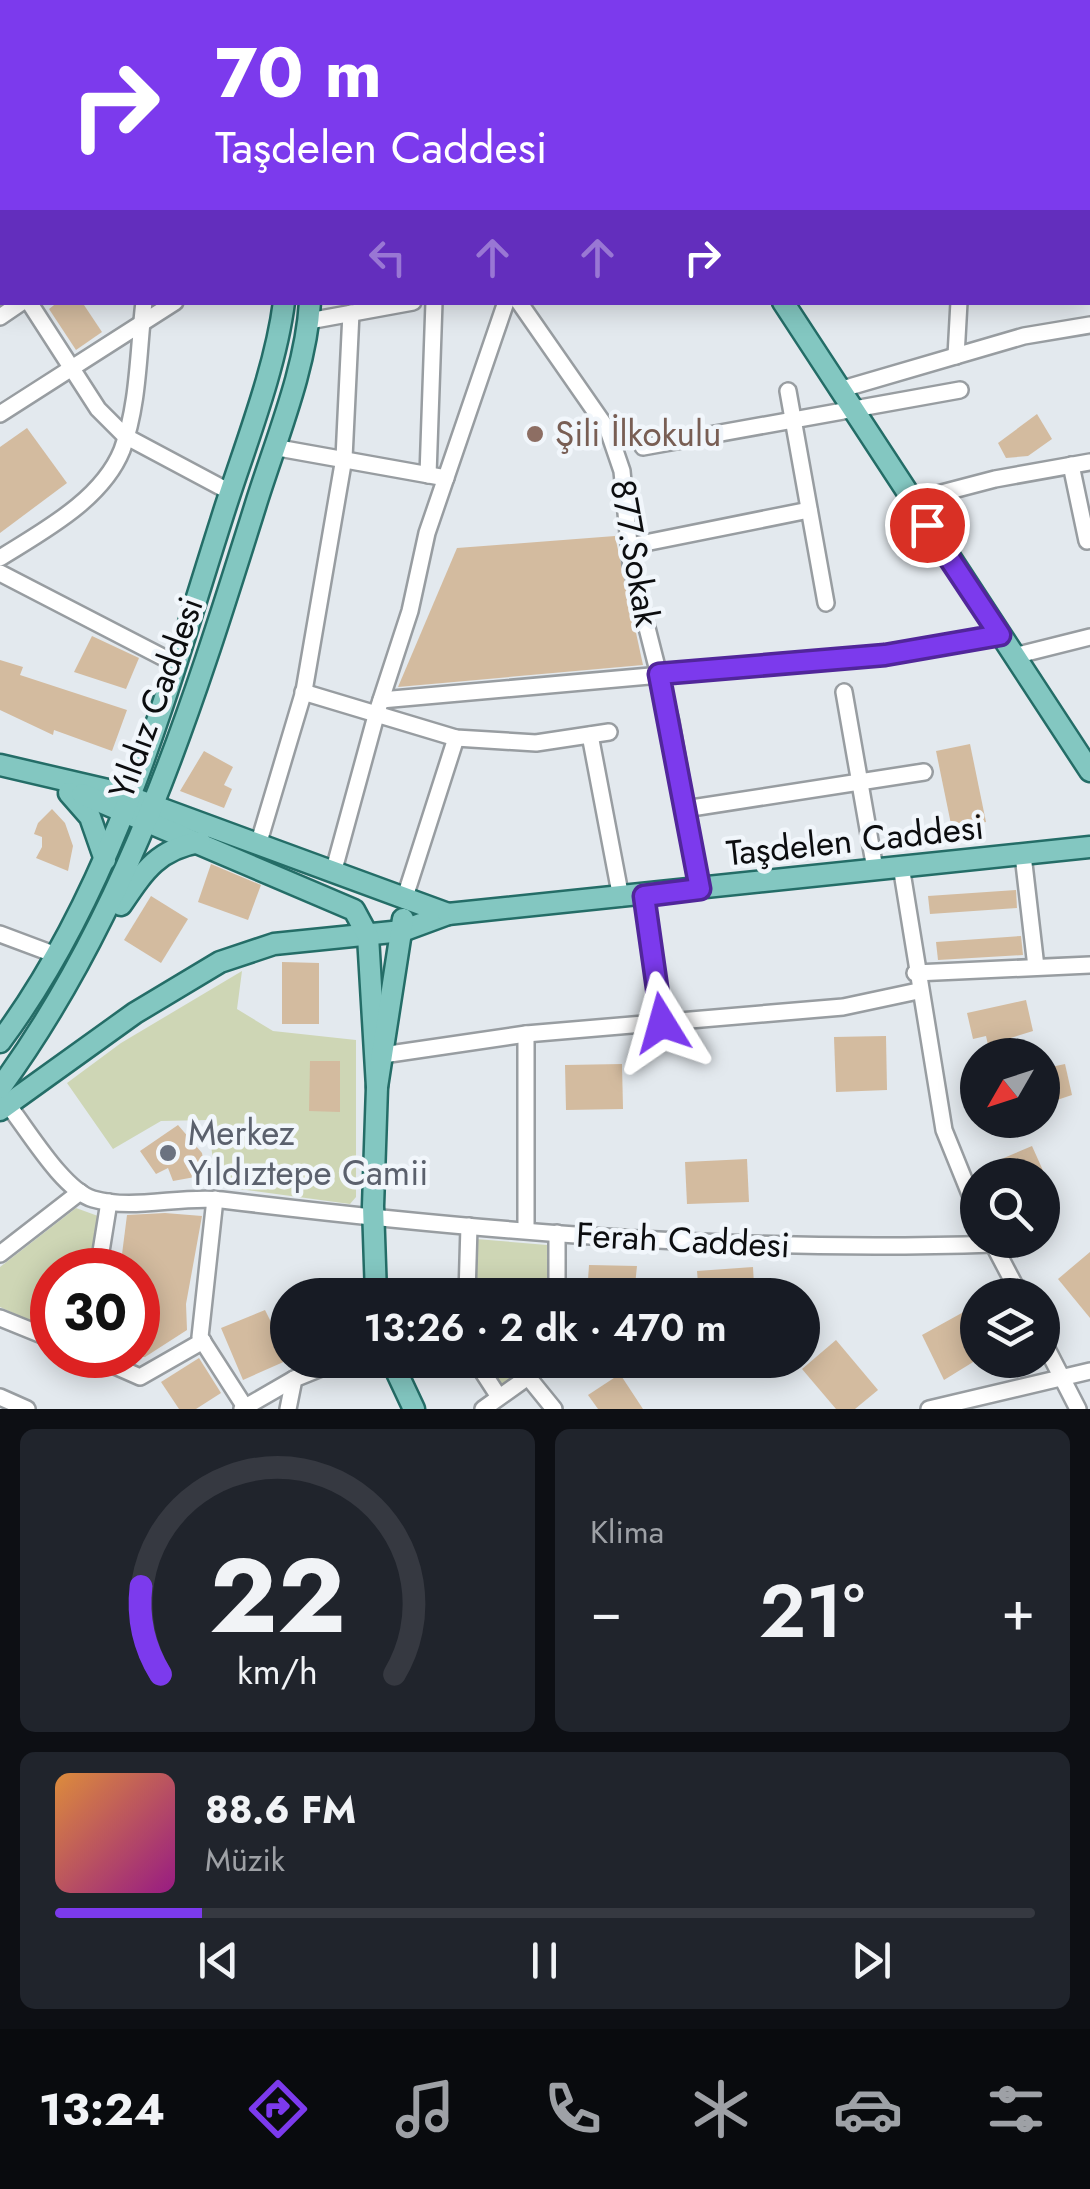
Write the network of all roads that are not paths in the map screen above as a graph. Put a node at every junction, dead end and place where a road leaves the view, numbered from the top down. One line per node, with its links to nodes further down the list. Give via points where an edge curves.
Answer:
1 (28, 305): 16 (street)
2 (144, 305): 14 (street)
3 (171, 305): 14 (street)
4 (283, 305): 31 (main road, Yıldız Caddesi)
5 (396, 305): 12 (street)
6 (434, 305): 29 (street)
7 (505, 305): 30 (street)
8 (521, 305): 35 (street, 877.Sokak, via 608,430 622,471)
9 (785, 305): 17 (main road)
10 (959, 305): 15 (street)
11 (310, 312): 12 (street); 24 (main road, Yıldız Caddesi)
12 (350, 313): 26 (street)
13 (1090, 325): 15 (street)
14 (141, 326): 16 (street); 23 (street)
15 (956, 356): 17 (street)
16 (72, 369): 21 (street); 23 (street)
17 (839, 390): 20 (main road)
18 (960, 390): 20 (street)
19 (788, 391): 22 (street)
20 (852, 411): 22 (street); 32 (main road)
21 (0, 414)
22 (794, 421): 25 (street); 33 (street)
23 (125, 436): 31 (street); 36 (street, via 95,490)
24 (273, 447): 26 (street); 57 (main road, Yıldız Caddesi)
25 (643, 447)
26 (344, 462): 29 (street); 44 (street)
27 (1090, 462): 28 (street)
28 (1072, 465): 32 (street); 34 (street)
29 (428, 476): 30 (street)
30 (446, 478): 46 (street)
31 (230, 492): 42 (main road, Yıldız Caddesi)
32 (911, 501): 39 (main road)
33 (809, 510): 35 (street); 38 (street)
34 (1086, 542)
35 (630, 546): 43 (street, 877.Sokak)
36 (0, 558)
37 (0, 574): 42 (street)
38 (826, 603)
39 (1000, 635): 41 (main road); 43 (street, via 885,655)
40 (1090, 637): 41 (street)
41 (1014, 656): 51 (main road)
42 (176, 664): 55 (main road, Yıldız Caddesi)
43 (659, 674): 46 (street); 56 (street, 877.Sokak)
44 (304, 692): 46 (street); 59 (street)
45 (844, 692): 54 (street)
46 (379, 706): 49 (street); 65 (street)
47 (609, 732): 48 (street)
48 (590, 735): 49 (street, via 536,743); 69 (street)
49 (456, 738): 68 (street)
50 (0, 766): 53 (main road)
51 (1090, 771)
52 (924, 772): 54 (street)
53 (53, 782): 55 (main road); 62 (main road, via 90,817)
54 (860, 782): 56 (street); 64 (street)
55 (128, 804): 57 (main road); 62 (main road, Yıldız Caddesi)
56 (685, 809): 66 (street, 877.Sokak)
57 (151, 813): 58 (main road); 59 (main road); 75 (main road, Yıldız Caddesi)
58 (200, 841): 71 (main road, via 344,902); 75 (main road, via 156,857)
59 (258, 846): 65 (main road)
60 (1090, 846): 61 (main road, Taşdelen Caddesi)
61 (1022, 854): 63 (main road, Taşdelen Caddesi); 77 (street)
62 (105, 860): 74 (main road, Yıldız Caddesi)
63 (901, 866): 64 (main road, Taşdelen Caddesi); 78 (street)
64 (874, 869): 66 (main road, Taşdelen Caddesi)
65 (333, 874): 68 (main road)
66 (700, 889): 67 (main road, Taşdelen Caddesi)
67 (644, 896): 69 (main road, Taşdelen Caddesi); 80 (street)
68 (397, 898): 70 (main road); 71 (main road, via 375,902); 72 (main road)
69 (621, 898): 70 (main road, Taşdelen Caddesi)
70 (448, 914): 72 (main road)
71 (367, 931): 72 (main road); 84 (main road); 85 (main road, via 286,942 220,962)
72 (402, 931): 83 (main road)
73 (0, 934): 74 (street)
74 (56, 955): 82 (main road, Yıldız Caddesi)
75 (81, 965): 85 (main road, Yıldız Caddesi)
76 (1090, 965): 77 (street)
77 (1036, 967): 78 (street)
78 (915, 972): 79 (street)
79 (918, 992): 80 (street, via 842,1007); 86 (street, via 944,1130)
80 (662, 1023): 81 (street)
81 (526, 1034): 83 (street); 92 (street)
82 (0, 1042)
83 (383, 1054): 84 (main road)
84 (378, 1087): 90 (main road)
85 (3, 1101): 87 (street)
86 (960, 1170)
87 (80, 1192): 89 (street); 96 (street)
88 (215, 1199): 89 (street, Ferah Caddesi); 90 (street, Ferah Caddesi); 102 (street)
89 (109, 1202): 95 (street)
90 (373, 1220): 91 (street, Ferah Caddesi); 97 (main road)
91 (468, 1226): 92 (street, Ferah Caddesi); 98 (street)
92 (526, 1230): 93 (street, Ferah Caddesi)
93 (557, 1232): 94 (street, Ferah Caddesi, via 862,1249); 99 (street)
94 (960, 1244)
95 (102, 1248)
96 (0, 1254)
97 (375, 1278)
98 (466, 1278)
99 (557, 1278)
100 (0, 1318): 101 (street)
101 (30, 1330)
102 (203, 1341): 103 (street); 114 (street)
103 (160, 1365)
104 (1090, 1371): 106 (street)
105 (1060, 1372): 106 (street)
106 (1062, 1376): 121 (street); 122 (street)
107 (399, 1378): 118 (main road)
108 (487, 1378): 113 (street)
109 (527, 1378): 113 (street)
110 (529, 1378): 120 (street)
111 (294, 1379): 114 (street); 117 (street)
112 (1, 1397): 115 (street); 116 (street)
113 (499, 1397): 119 (street)
114 (243, 1408)
115 (2, 1409)
116 (27, 1409)
117 (288, 1409)
118 (414, 1409)
119 (484, 1409)
120 (554, 1409)
121 (930, 1409)
122 (1078, 1409)

